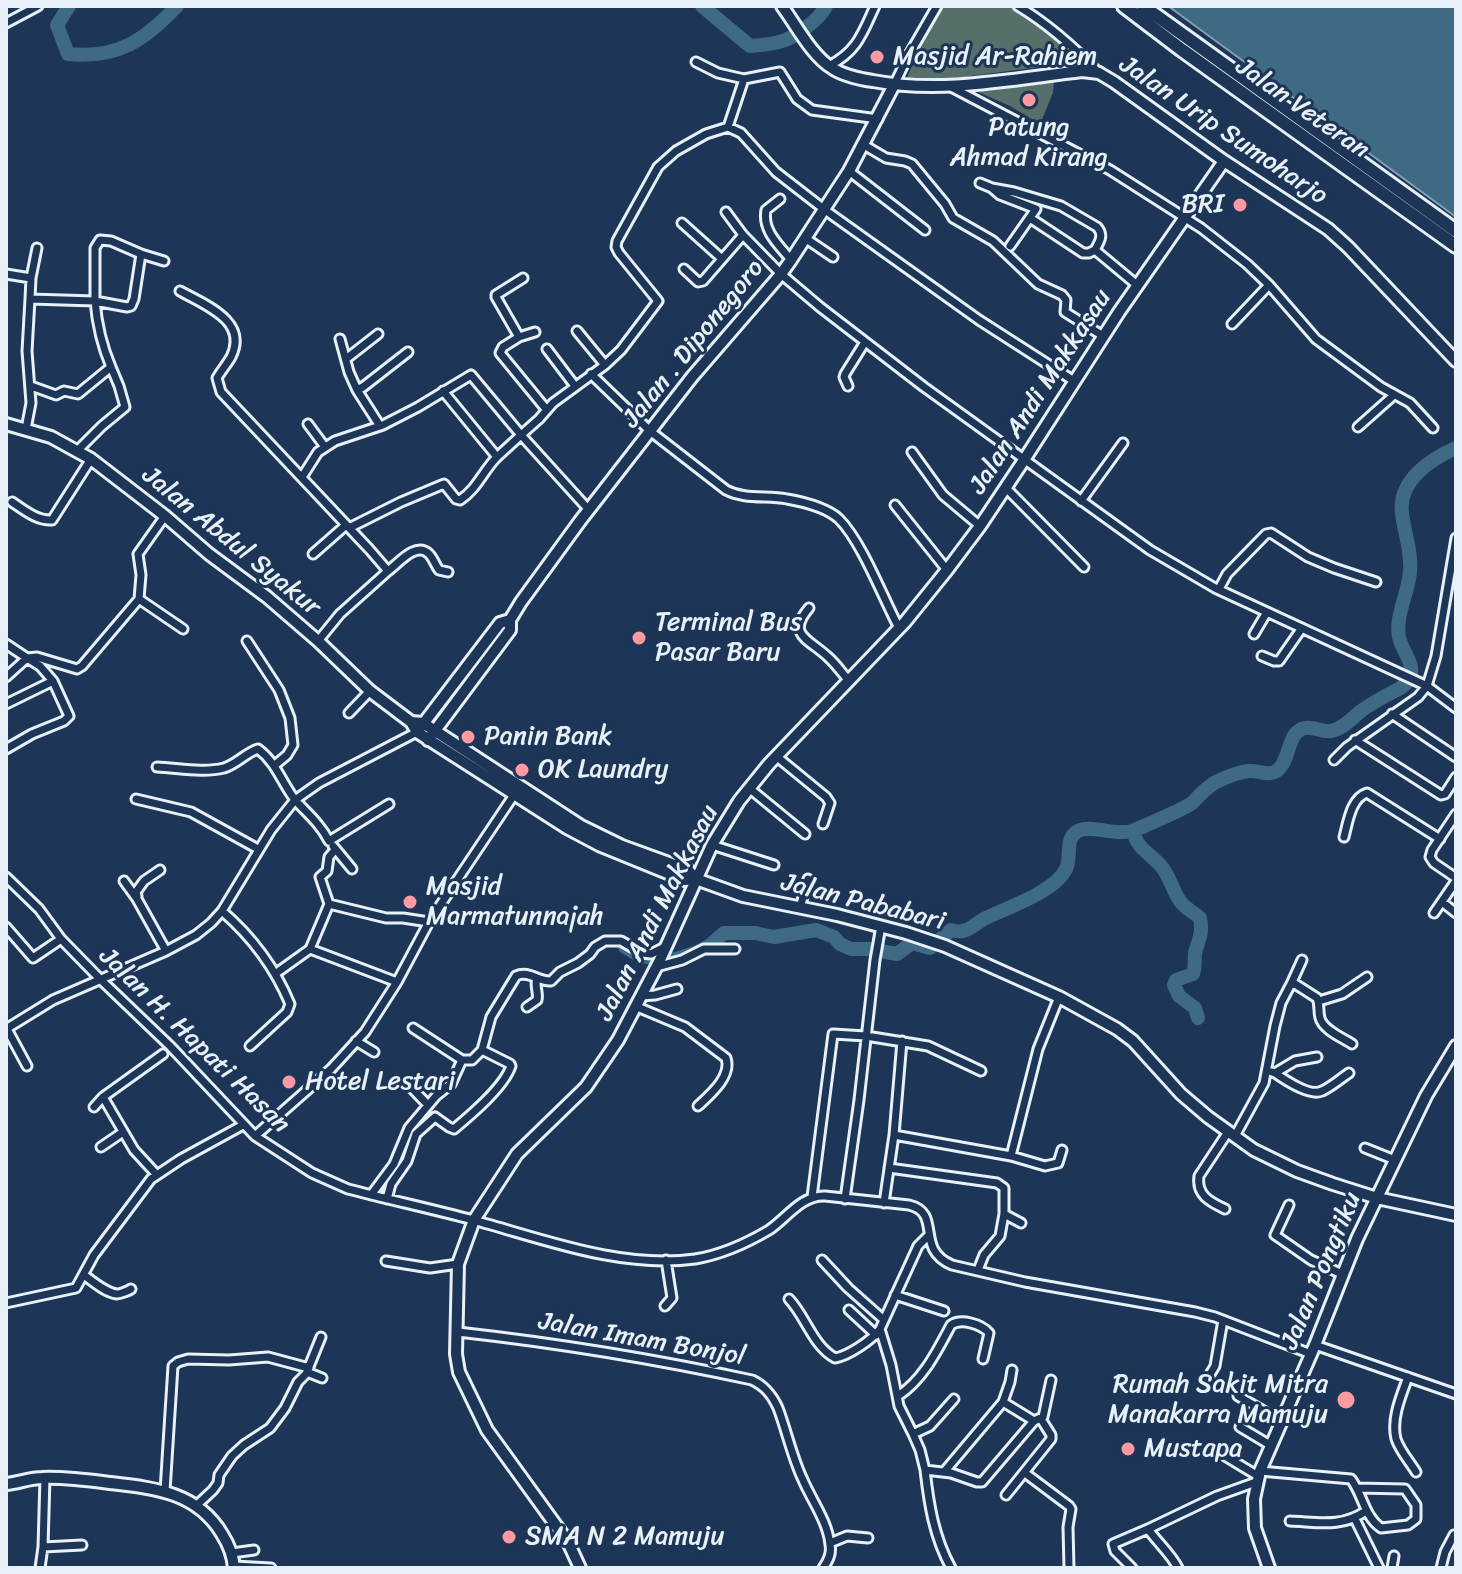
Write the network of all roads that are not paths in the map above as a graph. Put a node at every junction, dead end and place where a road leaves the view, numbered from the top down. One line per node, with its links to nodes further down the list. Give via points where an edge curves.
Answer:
1 (38, 6): 8 (street)
2 (782, 6): 10 (street, Jalan Urip Sumoharjo)
3 (875, 6): 10 (street, via 859,41)
4 (937, 6): 13 (street)
5 (1018, 6): 11 (street)
6 (1124, 6): 33 (highway, Jalan Veteran)
7 (1143, 6): 29 (highway, Jalan Veteran)
8 (6, 23)
9 (696, 62): 12 (street)
10 (829, 66): 13 (street, Jalan Urip Sumoharjo, via 853,78)
11 (1099, 73): 14 (street, Jalan Urip Sumoharjo); 18 (street, Jalan Urip Sumoharjo)
12 (744, 79): 15 (street, via 780,72 797,99 812,110); 16 (street)
13 (894, 85): 14 (street, Jalan Urip Sumoharjo); 15 (street, Jalan . Diponegoro)
14 (949, 86): 25 (street, via 1110,170)
15 (878, 119): 17 (street, Jalan . Diponegoro)
16 (728, 127): 23 (street, via 746,137 776,172); 63 (street, via 676,151 658,167 617,241 619,253 658,301)
17 (864, 145): 19 (street, Jalan . Diponegoro); 55 (street, via 912,164 953,218 993,241 1038,284 1062,295 1065,312)
18 (1224, 161): 25 (street, Jalan Andi Makkasau); 62 (street, Jalan Urip Sumoharjo, via 1328,229)
19 (849, 171): 23 (street, Jalan . Diponegoro); 28 (street)
20 (980, 183): 22 (street)
21 (780, 199): 39 (street, via 766,210 765,224)
22 (1037, 205): 26 (street); 35 (street, via 1061,206 1097,227 1101,238)
23 (825, 210): 31 (street, Jalan . Diponegoro); 66 (street)
24 (726, 212): 30 (street)
25 (1185, 217): 46 (street, Jalan Andi Makkasau); 47 (street)
26 (1030, 218): 32 (street); 35 (street, via 1083,253)
27 (682, 223): 38 (street)
28 (925, 230)
29 (1456, 231)
30 (743, 235): 38 (street); 43 (street)
31 (805, 238): 37 (street); 39 (street, Jalan . Diponegoro)
32 (1010, 246)
33 (1456, 246)
34 (37, 248): 44 (street)
35 (1095, 250): 46 (street)
36 (141, 254): 40 (street); 50 (street, via 131,306); 50 (street, via 111,241 98,242)
37 (833, 257)
38 (721, 258): 41 (street, via 700,282)
39 (791, 260): 43 (street, Jalan . Diponegoro)
40 (164, 261)
41 (684, 269)
42 (6, 274): 44 (street)
43 (781, 274): 58 (street); 80 (street, Jalan . Diponegoro)
44 (31, 278): 49 (street)
45 (523, 278): 56 (street, via 496,295)
46 (1137, 285): 55 (street, Jalan Andi Makkasau)
47 (1269, 285): 51 (street); 72 (street, via 1316,339)
48 (180, 291): 89 (street, via 233,328 235,344 217,378 218,387)
49 (30, 299): 50 (street); 67 (street)
50 (95, 301): 64 (street)
51 (1232, 324)
52 (577, 331): 63 (street)
53 (535, 332): 56 (street)
54 (378, 334): 61 (street)
55 (1103, 336): 66 (street, Jalan Andi Makkasau)
56 (519, 337): 73 (street, via 500,353)
57 (340, 339): 61 (street)
58 (865, 342): 69 (street, via 845,374); 88 (street)
59 (547, 349): 68 (street)
60 (408, 352): 70 (street)
61 (346, 359): 70 (street)
62 (1456, 361)
63 (605, 365): 65 (street)
64 (111, 367): 67 (street, via 78,394 56,395); 84 (street, via 125,407)
65 (593, 377): 68 (street); 80 (street)
66 (1074, 381): 88 (street, Jalan Andi Makkasau)
67 (31, 386): 79 (street)
68 (575, 386): 73 (street)
69 (848, 386)
70 (357, 390): 76 (street)
71 (443, 391): 76 (street); 81 (street, via 472,375); 86 (street)
72 (1394, 395): 77 (street); 78 (street)
73 (546, 409): 81 (street)
74 (6, 424): 79 (street, Jalan Abdul Syakur)
75 (308, 424): 83 (street)
76 (380, 426): 83 (street)
77 (1358, 427)
78 (1433, 428)
79 (26, 429): 84 (street, Jalan Abdul Syakur)
80 (650, 431): 94 (street, Jalan . Diponegoro); 112 (street, via 733,494 788,499 839,519)
81 (521, 435): 86 (street); 94 (street)
82 (1123, 443): 91 (street)
83 (325, 447): 89 (street)
84 (78, 450): 87 (street, Jalan Abdul Syakur)
85 (912, 452): 97 (street, via 943,495)
86 (497, 457): 96 (street, via 460,500 444,484)
87 (91, 459): 92 (street, via 52,520); 95 (street, Jalan Abdul Syakur)
88 (1024, 460): 90 (street, Jalan Andi Makkasau); 91 (street)
89 (302, 477): 96 (street)
90 (1006, 488): 97 (street, Jalan Andi Makkasau); 100 (street)
91 (1081, 501): 105 (street, via 1150,550)
92 (12, 502)
93 (895, 505): 101 (street)
94 (589, 510): 111 (street, Jalan . Diponegoro)
95 (165, 516): 108 (street, via 138,554); 117 (street, Jalan Abdul Syakur)
96 (348, 526): 99 (street); 102 (street)
97 (980, 526): 101 (street, Jalan Andi Makkasau)
98 (1456, 540): 106 (street)
99 (313, 554)
100 (1084, 567)
101 (947, 570): 112 (street, Jalan Andi Makkasau)
102 (388, 571): 103 (street, via 422,549 439,570); 117 (street)
103 (448, 572)
104 (1376, 582): 105 (street, via 1308,557 1271,533 1227,574)
105 (1219, 589): 110 (street)
106 (1446, 590): 107 (street); 124 (street)
107 (1456, 597)
108 (139, 599): 114 (street); 120 (street, via 81,668)
109 (809, 608): 123 (street, via 799,624 802,634)
110 (1267, 612): 113 (street); 115 (street)
111 (510, 620): 130 (street, via 500,623); 131 (street, via 510,630)
112 (899, 628): 123 (street, Jalan Andi Makkasau)
113 (1302, 628): 119 (street, via 1279,661); 124 (street)
114 (183, 629)
115 (1254, 634)
116 (247, 641): 138 (street, via 279,690 290,718 293,745)
117 (318, 641): 125 (street, Jalan Abdul Syakur)
118 (6, 644): 120 (street)
119 (1262, 656)
120 (27, 658): 121 (street); 122 (street)
121 (6, 677)
122 (53, 681): 126 (street); 134 (street, via 69,718)
123 (849, 681): 135 (street, Jalan Andi Makkasau)
124 (1427, 686): 127 (street); 129 (street)
125 (370, 691): 128 (street); 130 (street, Jalan Abdul Syakur)
126 (6, 704)
127 (1456, 708)
128 (349, 713)
129 (1392, 714): 133 (street); 136 (street)
130 (417, 726): 131 (street, Jalan Abdul Syakur); 132 (street, Jalan Abdul Syakur); 144 (street)
131 (435, 731): 132 (street); 142 (street, Jalan Abdul Syakur)
132 (428, 740): 142 (street, Jalan Abdul Syakur)
133 (1355, 740): 137 (street); 140 (street, via 1441,795)
134 (6, 749)
135 (776, 756): 141 (street, Jalan Andi Makkasau); 147 (street, via 826,797 830,803)
136 (1456, 757)
137 (1334, 760)
138 (275, 765): 139 (street, via 258,749 225,768); 144 (street)
139 (157, 767)
140 (1456, 777)
141 (749, 788): 148 (street); 152 (street, Jalan Andi Makkasau)
142 (517, 792): 159 (street, Jalan Abdul Syakur, via 622,846 688,870); 170 (street)
143 (136, 799): 153 (street, via 191,812)
144 (295, 800): 151 (street); 153 (street)
145 (389, 804): 151 (street)
146 (1456, 814): 150 (street)
147 (823, 824)
148 (805, 834)
149 (1344, 837): 150 (street, via 1350,813 1359,796 1367,793)
150 (1440, 839): 161 (street, via 1430,857)
151 (329, 841): 154 (street)
152 (712, 845): 155 (street); 159 (street, Jalan Andi Makkasau)
153 (258, 849): 167 (street)
154 (335, 850): 156 (street); 165 (street, via 320,877)
155 (774, 865)
156 (352, 869)
157 (160, 870): 163 (street, via 144,881)
158 (6, 877): 173 (street, Jalan H. Hapati Hasan)
159 (696, 879): 166 (street, Jalan Pababari); 177 (street, Jalan Andi Makkasau)
160 (808, 879): 166 (street)
161 (1456, 880): 164 (street)
162 (124, 881): 163 (street)
163 (137, 899): 176 (street)
164 (1442, 902): 168 (street); 169 (street)
165 (329, 904): 170 (street); 174 (street)
166 (800, 908): 171 (street, Jalan Pababari)
167 (222, 911): 176 (street, via 196,935); 179 (street)
168 (1434, 913)
169 (1456, 913)
170 (429, 922): 183 (street)
171 (881, 926): 186 (street, Jalan Pababari, via 945,946); 192 (street)
172 (6, 927): 173 (street, via 33,958)
173 (61, 939): 181 (street, Jalan H. Hapati Hasan)
174 (310, 949): 179 (street); 183 (street)
175 (735, 949): 177 (street, via 704,949 682,960)
176 (166, 951): 181 (street)
177 (661, 958): 182 (street, via 621,941 605,941 554,980); 187 (street, Jalan Andi Makkasau)
178 (1302, 960): 184 (street)
179 (275, 974): 196 (street, via 290,1007)
180 (1367, 977): 188 (street, via 1342,994)
181 (100, 979): 191 (street); 212 (street, Jalan H. Hapati Hasan)
182 (536, 981): 189 (street, via 539,995); 198 (street, via 524,973 516,976 491,1017)
183 (397, 982): 193 (street)
184 (1292, 982): 188 (street); 205 (street, via 1275,1026)
185 (677, 989): 187 (street)
186 (1059, 997): 214 (street, Jalan Pababari, via 1133,1041 1181,1094); 220 (street, via 1038,1049)
187 (638, 1001): 209 (street, via 726,1058 724,1077); 233 (street, Jalan Andi Makkasau, via 586,1087 517,1154)
188 (1319, 1001): 195 (street, via 1324,1026)
189 (527, 1007)
190 (413, 1028): 202 (street)
191 (6, 1029): 203 (street)
192 (866, 1036): 194 (street); 225 (street, via 832,1034); 227 (street)
193 (356, 1041): 199 (street); 216 (street)
194 (902, 1041): 204 (street, via 932,1047); 215 (street)
195 (1352, 1044)
196 (250, 1046)
197 (1456, 1046): 221 (street, Jalan Pongtiku)
198 (482, 1050): 202 (street, via 472,1060); 211 (street, via 511,1066 494,1093 454,1129)
199 (374, 1052)
200 (163, 1054): 208 (street)
201 (1317, 1057): 205 (street)
202 (462, 1060): 211 (street)
203 (27, 1066)
204 (981, 1071)
205 (1271, 1072): 206 (street, via 1316,1093); 214 (street)
206 (1349, 1073)
207 (405, 1081): 211 (street)
208 (103, 1097): 210 (street); 213 (street)
209 (698, 1106)
210 (94, 1107)
211 (429, 1111): 224 (street, via 404,1167); 224 (street, via 409,1128)
212 (243, 1125): 216 (street, Jalan H. Hapati Hasan); 223 (street)
213 (123, 1132): 217 (street); 223 (street)
214 (1232, 1134): 226 (street, Jalan Pababari, via 1297,1171); 230 (street, via 1198,1184 1208,1201)
215 (894, 1135): 220 (street); 222 (street)
216 (255, 1136): 224 (street, Jalan H. Hapati Hasan, via 312,1173)
217 (101, 1147)
218 (1365, 1148): 221 (street)
219 (1062, 1150): 220 (street, via 1051,1166)
220 (1011, 1156)
221 (1395, 1160): 226 (street, Jalan Pongtiku)
222 (889, 1168): 228 (street); 231 (street, via 997,1183 1005,1190)
223 (157, 1175): 242 (street, via 113,1228)
224 (379, 1197): 233 (street, Jalan H. Hapati Hasan)
225 (812, 1197): 227 (street); 236 (street, Jalan H. Hapati Hasan, via 750,1239 715,1254)
226 (1377, 1198): 232 (street, Jalan Pababari); 241 (street, Jalan Pongtiku)
227 (845, 1199): 228 (street)
228 (884, 1203): 235 (street, via 922,1210)
229 (1289, 1205): 241 (street, via 1275,1235)
230 (1225, 1209)
231 (1004, 1214): 234 (street); 240 (street, via 1000,1236)
232 (1456, 1215)
233 (474, 1220): 236 (street, Jalan H. Hapati Hasan, via 605,1255); 239 (street, Jalan Andi Makkasau)
234 (1021, 1223)
235 (929, 1235): 240 (street, via 943,1261); 244 (street, via 918,1246)
236 (666, 1260): 247 (street, via 672,1298)
237 (822, 1260): 250 (street)
238 (386, 1261): 239 (street, via 430,1268)
239 (458, 1264): 252 (street, Jalan Andi Makkasau)
240 (978, 1270): 251 (street)
241 (1342, 1274): 255 (street, Jalan Pongtiku)
242 (84, 1275): 243 (street, via 114,1293); 246 (street, via 73,1289)
243 (131, 1289)
244 (895, 1295): 249 (street); 250 (street)
245 (789, 1299): 253 (street, via 822,1349 835,1358)
246 (6, 1303)
247 (665, 1306)
248 (849, 1310): 253 (street)
249 (944, 1311)
250 (884, 1320): 253 (street)
251 (1223, 1320): 255 (street); 262 (street, via 1215,1366)
252 (458, 1332): 291 (street, Jalan Imam Bonjol, via 681,1365 760,1384 778,1408); 300 (street, Jalan Andi Makkasau, via 459,1372 487,1430 568,1542)
253 (878, 1332): 264 (street)
254 (321, 1337): 257 (street)
255 (1313, 1349): 259 (street); 269 (street, Jalan Pongtiku)
256 (983, 1359): 264 (street, via 989,1333 956,1322 918,1380)
257 (308, 1370): 260 (street); 282 (street, via 268,1357 188,1359 173,1366); 284 (street, via 270,1428 232,1456 218,1483)
258 (1012, 1370): 267 (street)
259 (1408, 1377): 263 (street); 276 (street, via 1396,1438)
260 (322, 1378)
261 (1051, 1380): 268 (street)
262 (1206, 1381)
263 (1456, 1394)
264 (898, 1396): 271 (street)
265 (1238, 1396): 269 (street)
266 (954, 1399): 271 (street, via 930,1426)
267 (1003, 1402): 268 (street); 275 (street)
268 (1038, 1420): 275 (street, via 982,1482); 277 (street, via 1051,1438)
269 (1281, 1421): 272 (street, Jalan Pongtiku)
270 (1240, 1427): 272 (street)
271 (913, 1434): 274 (street)
272 (1270, 1445): 278 (street, Jalan Pongtiku)
273 (1225, 1456): 278 (street)
274 (925, 1470): 275 (street); 302 (street, via 935,1532)
275 (944, 1472)
276 (1416, 1472)
277 (1025, 1473): 283 (street); 303 (street, via 1071,1509)
278 (1258, 1476): 281 (street, via 1349,1478); 288 (street); 306 (street, Jalan Pongtiku, via 1255,1528)
279 (45, 1478): 280 (street); 282 (street); 293 (street)
280 (6, 1484)
281 (1357, 1488): 285 (street); 285 (street, via 1405,1489 1417,1512 1408,1525 1381,1528)
282 (165, 1491): 284 (street)
283 (1006, 1495)
284 (197, 1505): 295 (street)
285 (1366, 1511): 286 (street)
286 (1355, 1519): 287 (street, via 1338,1524); 307 (street)
287 (1290, 1521)
288 (1148, 1529): 304 (street, via 1113,1544); 305 (street)
289 (1456, 1536): 309 (street)
290 (868, 1538): 291 (street, via 849,1536)
291 (830, 1543): 301 (street)
292 (82, 1545): 293 (street)
293 (43, 1547): 298 (street)
294 (254, 1550): 295 (street)
295 (232, 1553): 297 (street)
296 (1394, 1556): 308 (street)
297 (234, 1567): 299 (street)
298 (40, 1568)
299 (271, 1568)
300 (580, 1568)
301 (823, 1568)
302 (951, 1568)
303 (1069, 1568)
304 (1132, 1568)
305 (1178, 1568)
306 (1269, 1568)
307 (1379, 1568)
308 (1392, 1568)
309 (1441, 1568)

